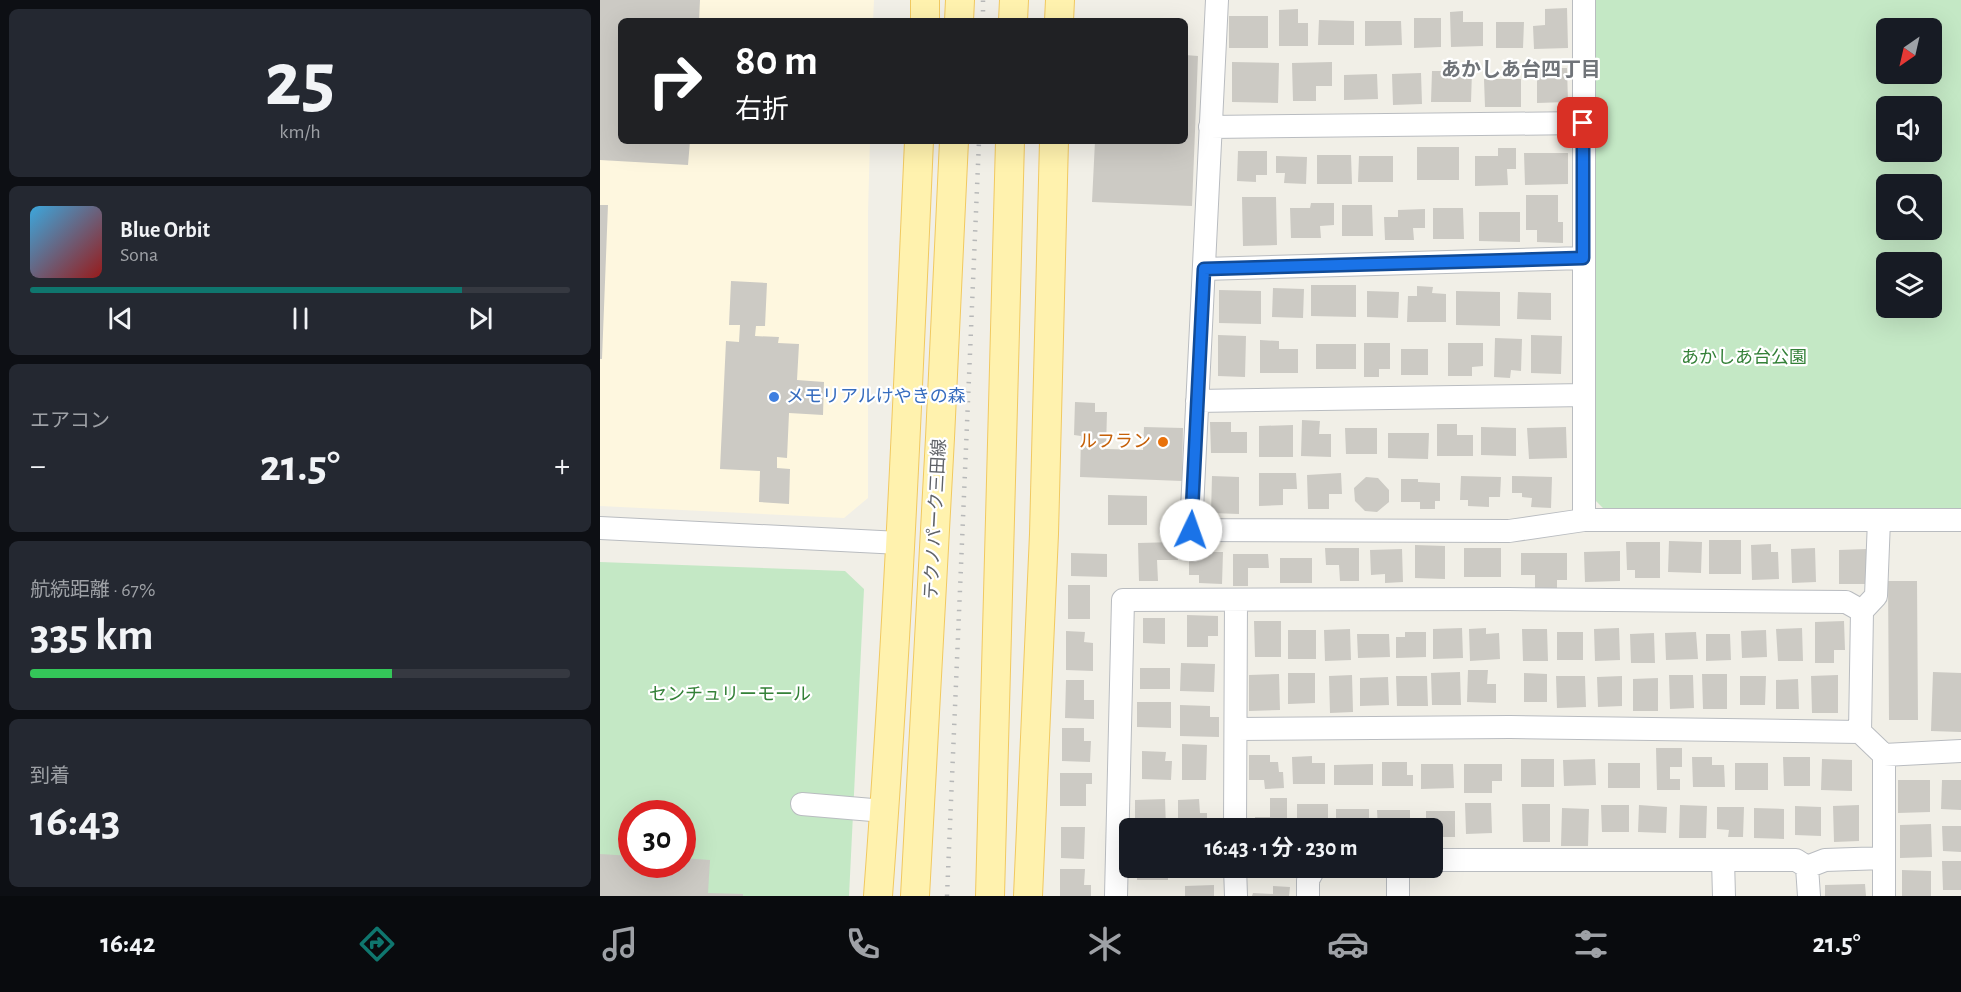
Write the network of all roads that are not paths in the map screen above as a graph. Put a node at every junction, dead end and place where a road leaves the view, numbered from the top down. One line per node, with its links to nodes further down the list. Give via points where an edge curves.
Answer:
1 (925, 0): 7 (main road)
2 (960, 0): 8 (main road)
3 (1014, 0): 9 (main road)
4 (1060, 0): 10 (main road)
5 (1217, 0): 12 (street)
6 (1584, 0): 11 (street)
7 (925, 18)
8 (959, 18)
9 (1013, 18)
10 (1059, 18)
11 (1583, 123): 12 (street); 17 (street)
12 (1210, 127): 18 (street)
13 (919, 144): 25 (main road)
14 (954, 144): 43 (main road, テクノパーク三田線)
15 (1010, 144): 44 (main road)
16 (1054, 144): 45 (main road, via 1044,534)
17 (1583, 258): 18 (street); 19 (street)
18 (1204, 269): 20 (street)
19 (1584, 395): 20 (street); 21 (street)
20 (1197, 401): 21 (street, via 1191,530 1509,531)
21 (1584, 520): 22 (street)
22 (1879, 520): 23 (street); 27 (street, via 1876,596)
23 (1961, 520)
24 (600, 528): 25 (street)
25 (900, 543): 33 (main road)
26 (1236, 600): 27 (street, via 1846,602); 28 (street); 46 (street, via 1123,600)
27 (1862, 611): 29 (street)
28 (1236, 729): 29 (street, via 1510,727); 34 (street)
29 (1860, 732): 31 (street)
30 (1961, 751): 31 (street)
31 (1884, 755): 35 (street)
32 (802, 804): 33 (street)
33 (884, 811): 42 (main road)
34 (1235, 818)
35 (1884, 858): 38 (street, via 1825,860); 52 (street)
36 (1443, 860): 37 (street)
37 (1723, 860): 38 (street, via 1796,860); 50 (street)
38 (1807, 867): 51 (street)
39 (1235, 878): 47 (street)
40 (1309, 878): 48 (street)
41 (1398, 878): 49 (street)
42 (878, 896)
43 (915, 896)
44 (990, 896)
45 (1028, 896)
46 (1116, 896)
47 (1236, 896)
48 (1308, 896)
49 (1398, 896)
50 (1724, 896)
51 (1809, 896)
52 (1884, 896)

